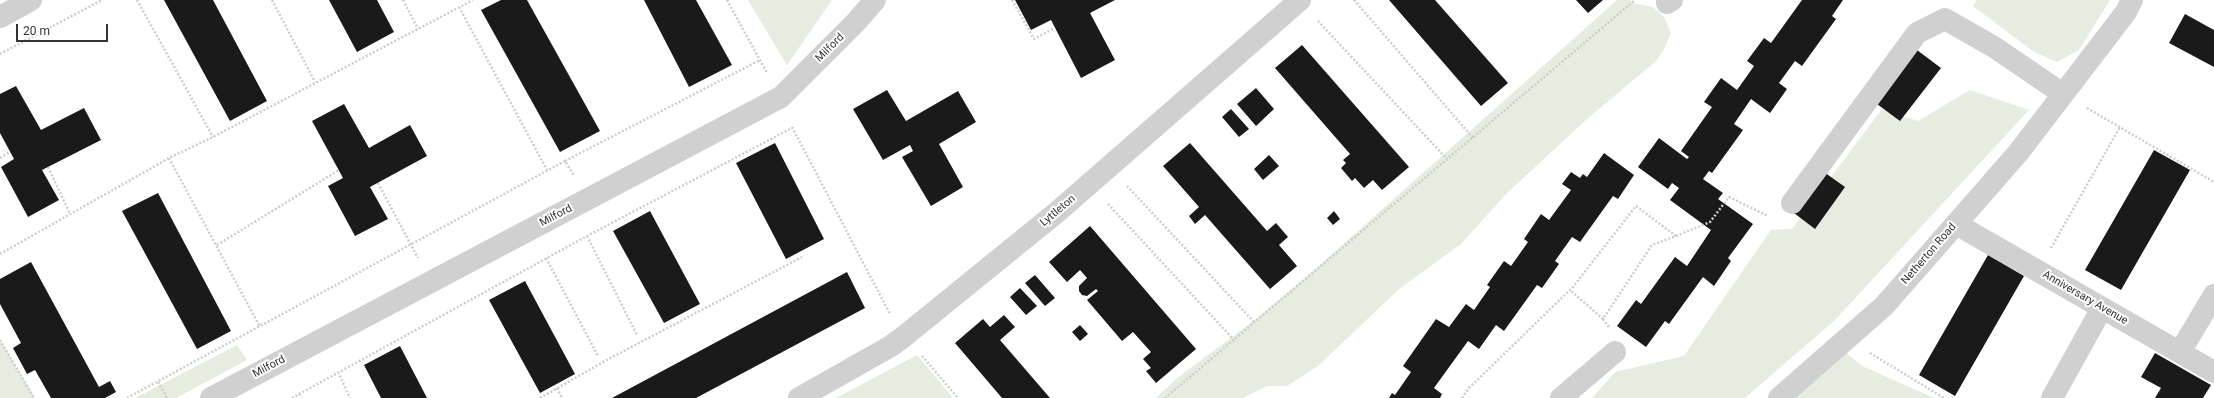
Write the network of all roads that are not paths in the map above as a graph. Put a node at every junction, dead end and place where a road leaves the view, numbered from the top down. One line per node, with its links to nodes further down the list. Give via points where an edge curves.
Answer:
1 (31, 0): 5 (street)
2 (875, 0): 14 (street, Milford, via 781,97)
3 (1300, 0): 15 (street, Lyttleton, via 1090,184 891,346)
4 (2132, 0): 6 (street, Netherton Road, via 2126,12)
5 (0, 17)
6 (2063, 94): 7 (street, via 1994,47 1945,19 1918,32); 8 (street, Netherton Road, via 2018,153)
7 (1792, 203)
8 (1956, 224): 10 (street, Anniversary Avenue); 17 (street, Netherton Road, via 1884,306)
9 (2214, 296): 12 (street)
10 (2102, 308): 12 (street, Anniversary Avenue); 18 (street)
11 (1615, 352): 16 (street)
12 (2180, 352): 13 (street, Anniversary Avenue)
13 (2214, 372)
14 (211, 398)
15 (799, 398)
16 (1561, 398)
17 (1778, 398)
18 (2052, 398)

